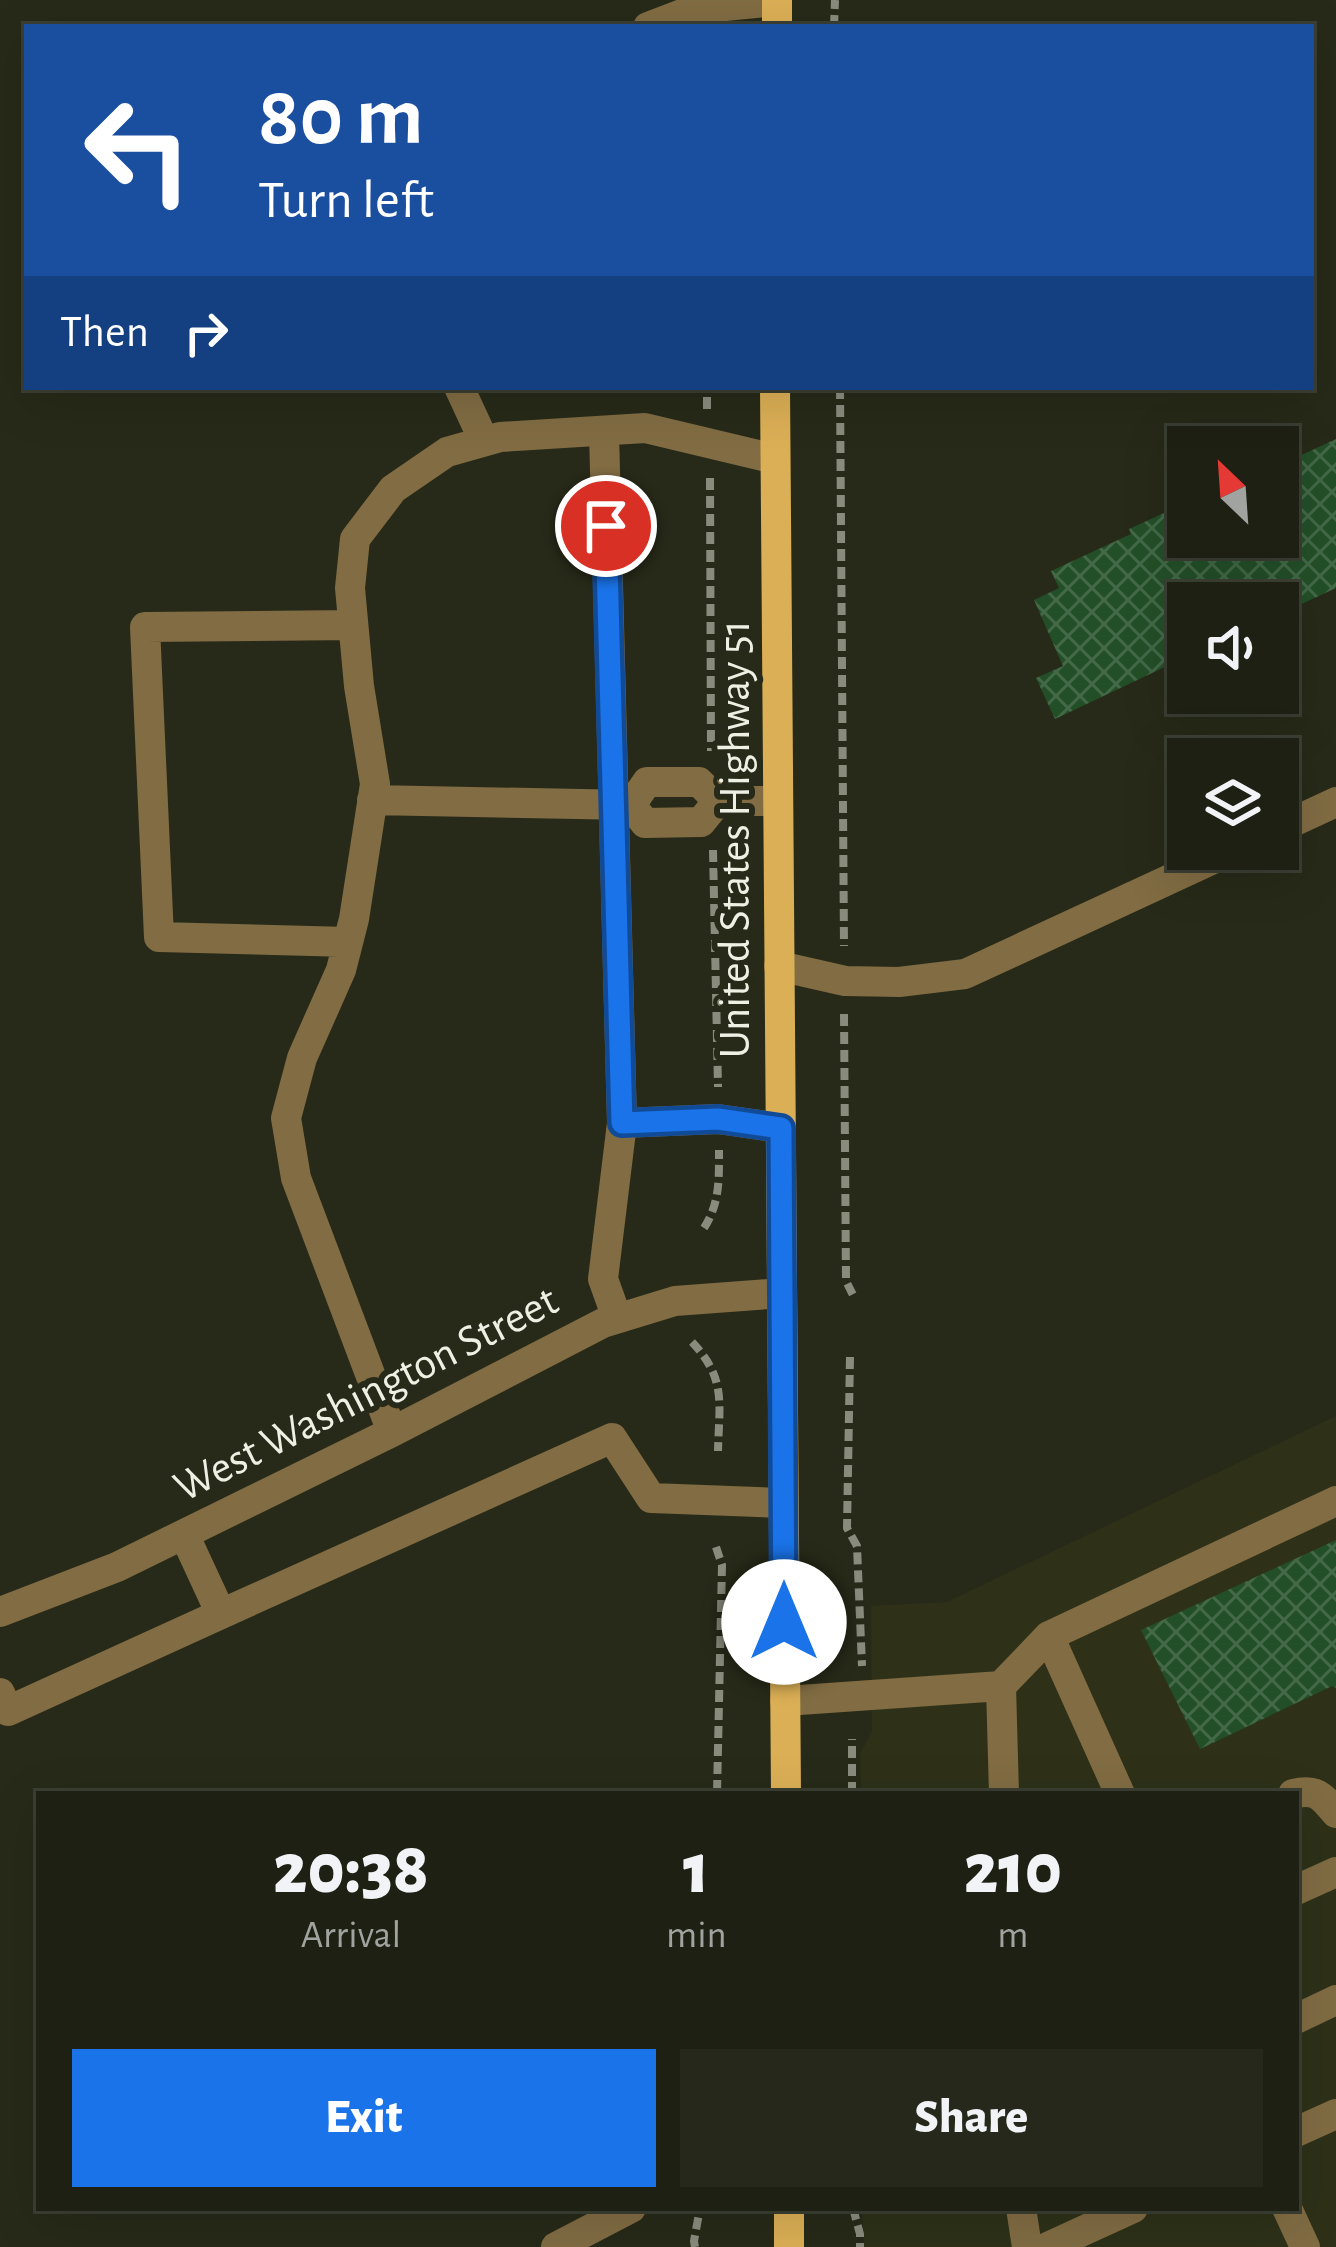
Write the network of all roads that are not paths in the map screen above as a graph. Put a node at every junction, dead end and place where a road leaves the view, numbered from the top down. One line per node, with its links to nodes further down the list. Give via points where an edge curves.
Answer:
1 (777, 10): 2 (street, via 695,9)
2 (656, 24)
3 (460, 390): 6 (street)
4 (775, 390): 7 (main road, United States Highway 51)
5 (604, 432): 6 (street); 7 (street, via 645,428); 12 (street)
6 (484, 441): 8 (street, via 447,452 393,489 355,539)
7 (775, 459): 10 (main road, United States Highway 51)
8 (353, 625): 9 (street); 15 (street, via 145,627 159,938)
9 (373, 800): 12 (street); 15 (street)
10 (778, 801): 12 (street, via 714,802 699,782 647,782); 16 (main road, United States Highway 51)
11 (1336, 802): 13 (street)
12 (622, 806): 17 (street)
13 (1299, 819)
14 (1190, 870): 16 (street, via 965,974 844,981)
15 (348, 942): 21 (street, via 286,1118 296,1178)
16 (779, 966): 18 (main road, United States Highway 51)
17 (622, 1123): 18 (street, via 718,1119); 20 (street, via 603,1279)
18 (781, 1128): 19 (main road, United States Highway 51)
19 (782, 1293): 20 (street, West Washington Street, via 675,1301); 23 (main road, United States Highway 51)
20 (617, 1318): 21 (street, West Washington Street)
21 (392, 1432): 24 (street, West Washington Street)
22 (1336, 1501): 27 (street)
23 (783, 1503): 26 (street, via 651,1498 612,1438); 30 (main road, United States Highway 51)
24 (184, 1534): 25 (street, West Washington Street); 26 (street)
25 (0, 1612)
26 (221, 1614): 29 (street, via 8,1712)
27 (1049, 1636): 28 (street); 33 (street)
28 (1000, 1686): 30 (street); 32 (street)
29 (0, 1693)
30 (785, 1702): 31 (main road, United States Highway 51)
31 (786, 1791)
32 (1004, 1791)
33 (1119, 1791)
34 (1299, 1792): 35 (street, via 1323,1798)
35 (1336, 1814)
36 (1336, 1872): 37 (street)
37 (1299, 1890)
38 (1336, 2000): 39 (street)
39 (1299, 2018)
40 (1336, 2114): 41 (street)
41 (1299, 2131)
42 (625, 2211): 47 (street)
43 (789, 2211): 48 (main road)
44 (1021, 2211): 49 (street)
45 (1126, 2211): 50 (street)
46 (1288, 2211): 51 (street)
47 (556, 2247)
48 (789, 2247)
49 (1027, 2247)
50 (1048, 2247)
51 (1305, 2247)

